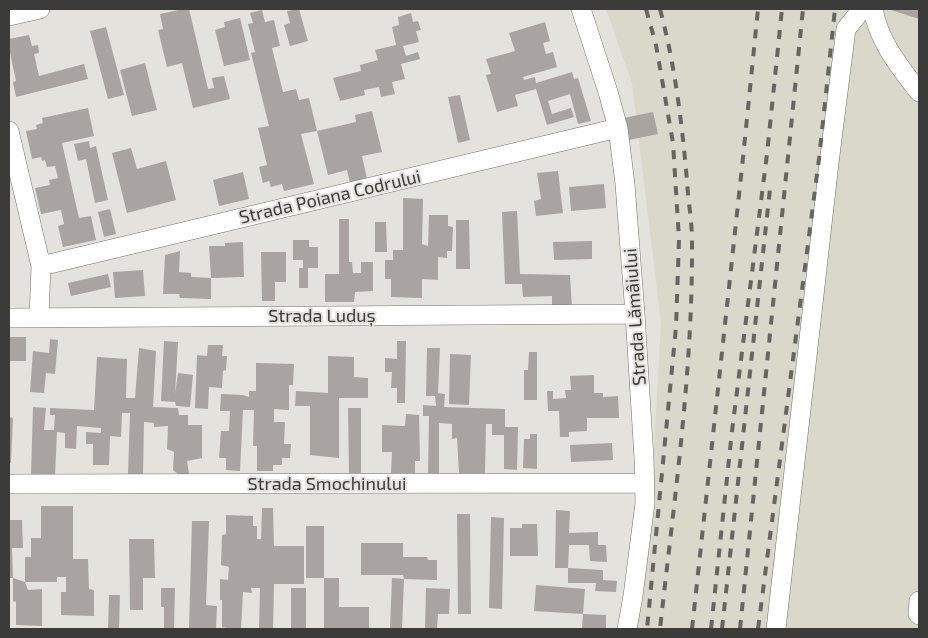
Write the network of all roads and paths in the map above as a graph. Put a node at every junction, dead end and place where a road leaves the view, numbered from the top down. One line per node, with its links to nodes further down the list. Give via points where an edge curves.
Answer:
1 (40, 9): 5 (street)
2 (581, 9): 7 (street, Strada Lămâiului)
3 (862, 9): 18 (street, via 846,29)
4 (873, 9): 6 (street, via 888,50)
5 (9, 16)
6 (919, 92)
7 (618, 128): 9 (street, Strada Poiana Codrului); 10 (street, Strada Lămâiului)
8 (9, 131): 9 (street)
9 (42, 266): 12 (street)
10 (635, 314): 12 (street, Strada Luduș); 13 (street, Strada Lămâiului)
11 (9, 318): 12 (street, Strada Luduș)
12 (38, 318)
13 (645, 483): 14 (street, Strada Smochinului); 17 (street, Strada Lămâiului, via 640,546)
14 (9, 484)
15 (919, 601): 16 (street)
16 (919, 615)
17 (627, 629)
18 (776, 629)

